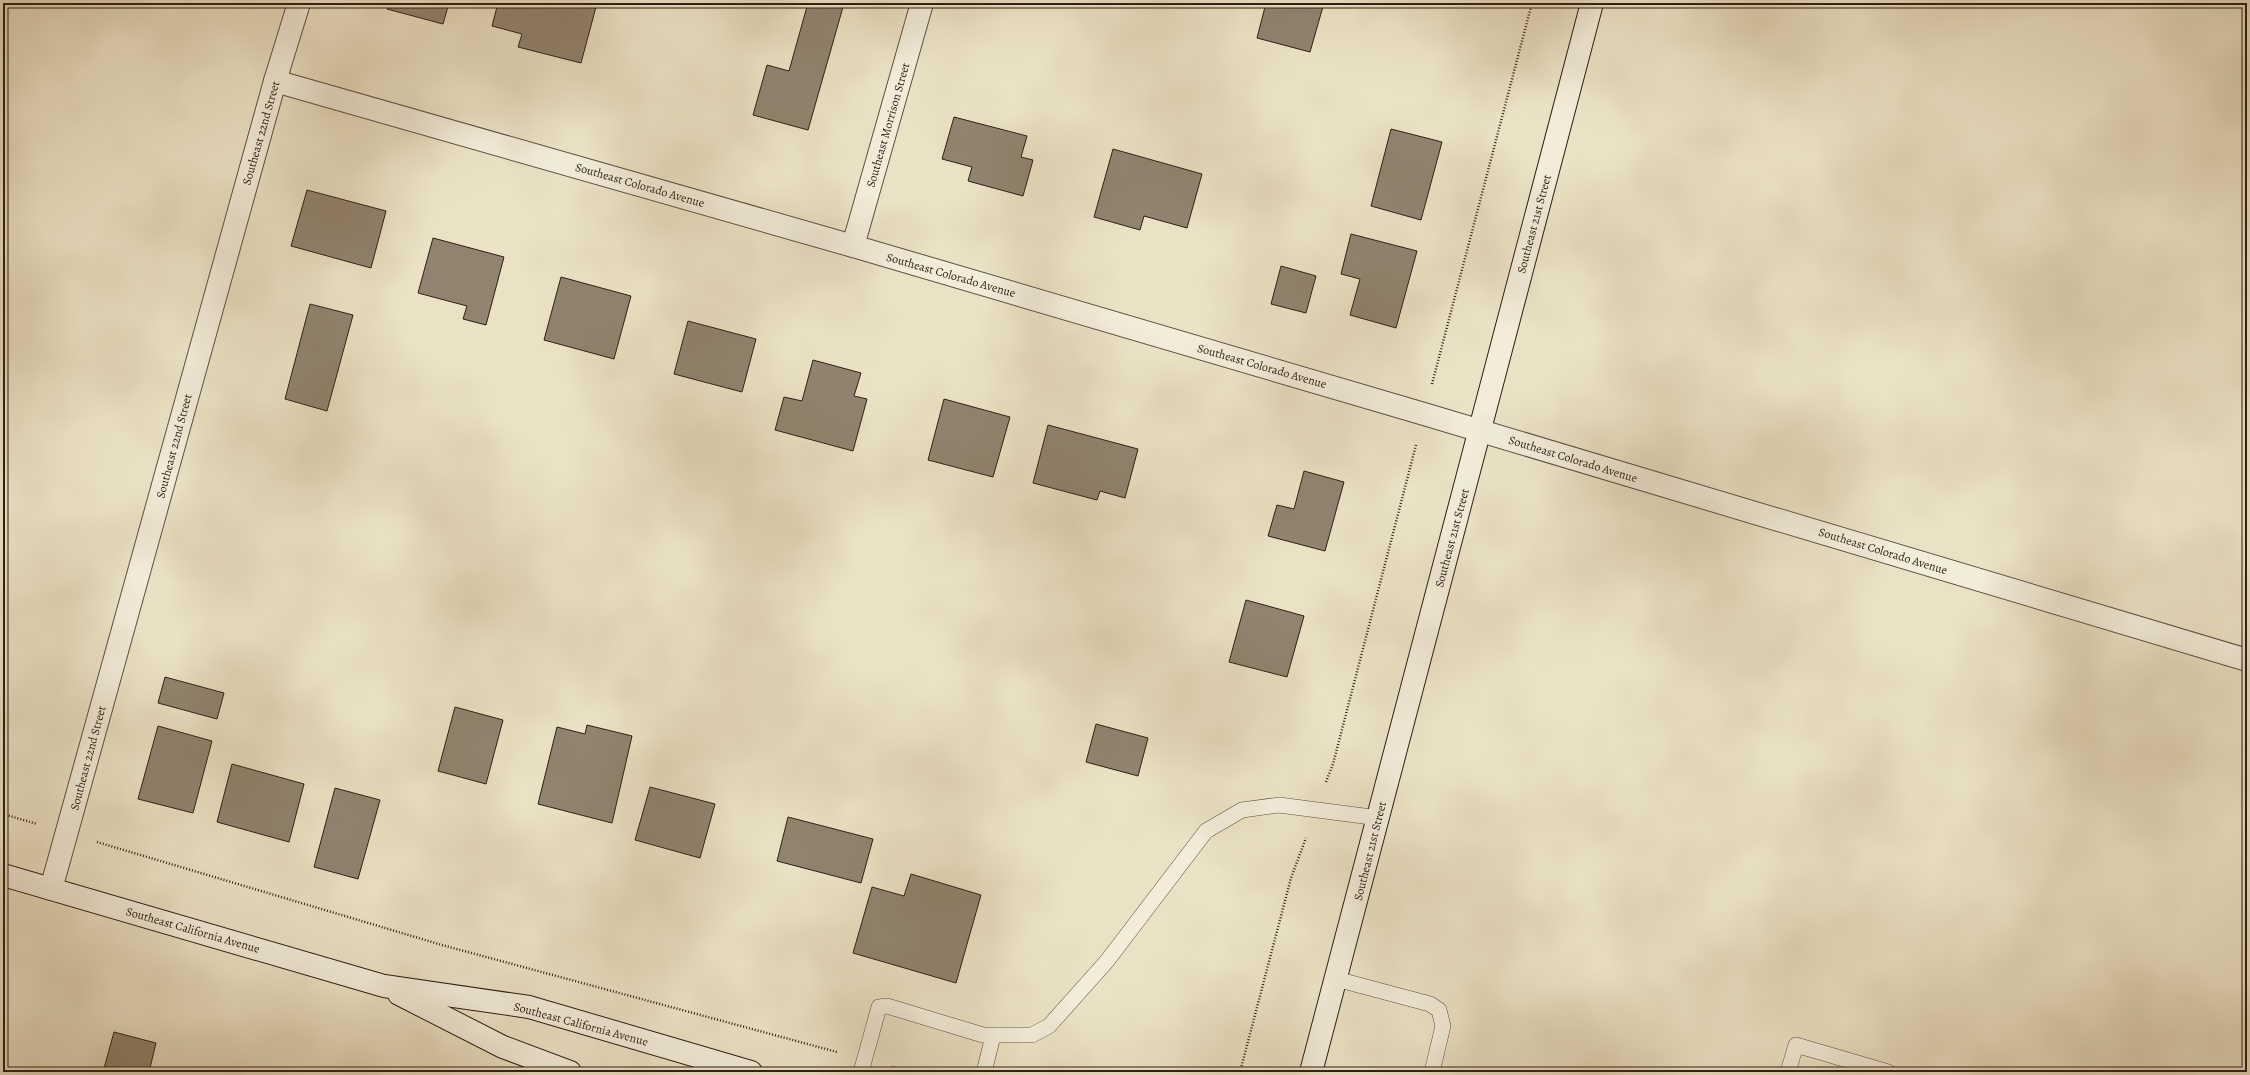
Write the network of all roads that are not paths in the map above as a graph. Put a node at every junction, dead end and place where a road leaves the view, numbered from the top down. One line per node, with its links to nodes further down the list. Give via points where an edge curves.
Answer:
1 (299, 3): 4 (street, Southeast 22nd Street)
2 (922, 3): 5 (street, Southeast Morrison Street)
3 (1592, 3): 6 (street, Southeast 21st Street)
4 (275, 81): 5 (street, Southeast Colorado Avenue); 10 (street, Southeast 22nd Street)
5 (853, 246): 6 (street, Southeast Colorado Avenue)
6 (1480, 431): 7 (street, Southeast Colorado Avenue); 8 (street, Southeast 21st Street)
7 (2247, 660)
8 (1379, 818): 11 (street, Southeast 21st Street); 13 (lane, via 1279,805 1242,810 1206,831 1107,961 1049,1026 1032,1035)
9 (3, 875): 10 (street, Southeast California Avenue)
10 (51, 889): 12 (street, Southeast California Avenue)
11 (1336, 979): 18 (street, Southeast 21st Street); 19 (lane, via 1430,1004 1439,1010 1443,1026)
12 (384, 986): 15 (street, Southeast California Avenue, via 503,1047); 16 (street, Southeast California Avenue, via 528,1007)
13 (993, 1036): 14 (lane, via 887,1006 879,1006); 17 (lane)
14 (863, 1066)
15 (570, 1072)
16 (751, 1072)
17 (984, 1072)
18 (1311, 1072)
19 (1432, 1072)
20 (1788, 1072): 21 (lane, via 1796,1045)
21 (1888, 1072)

